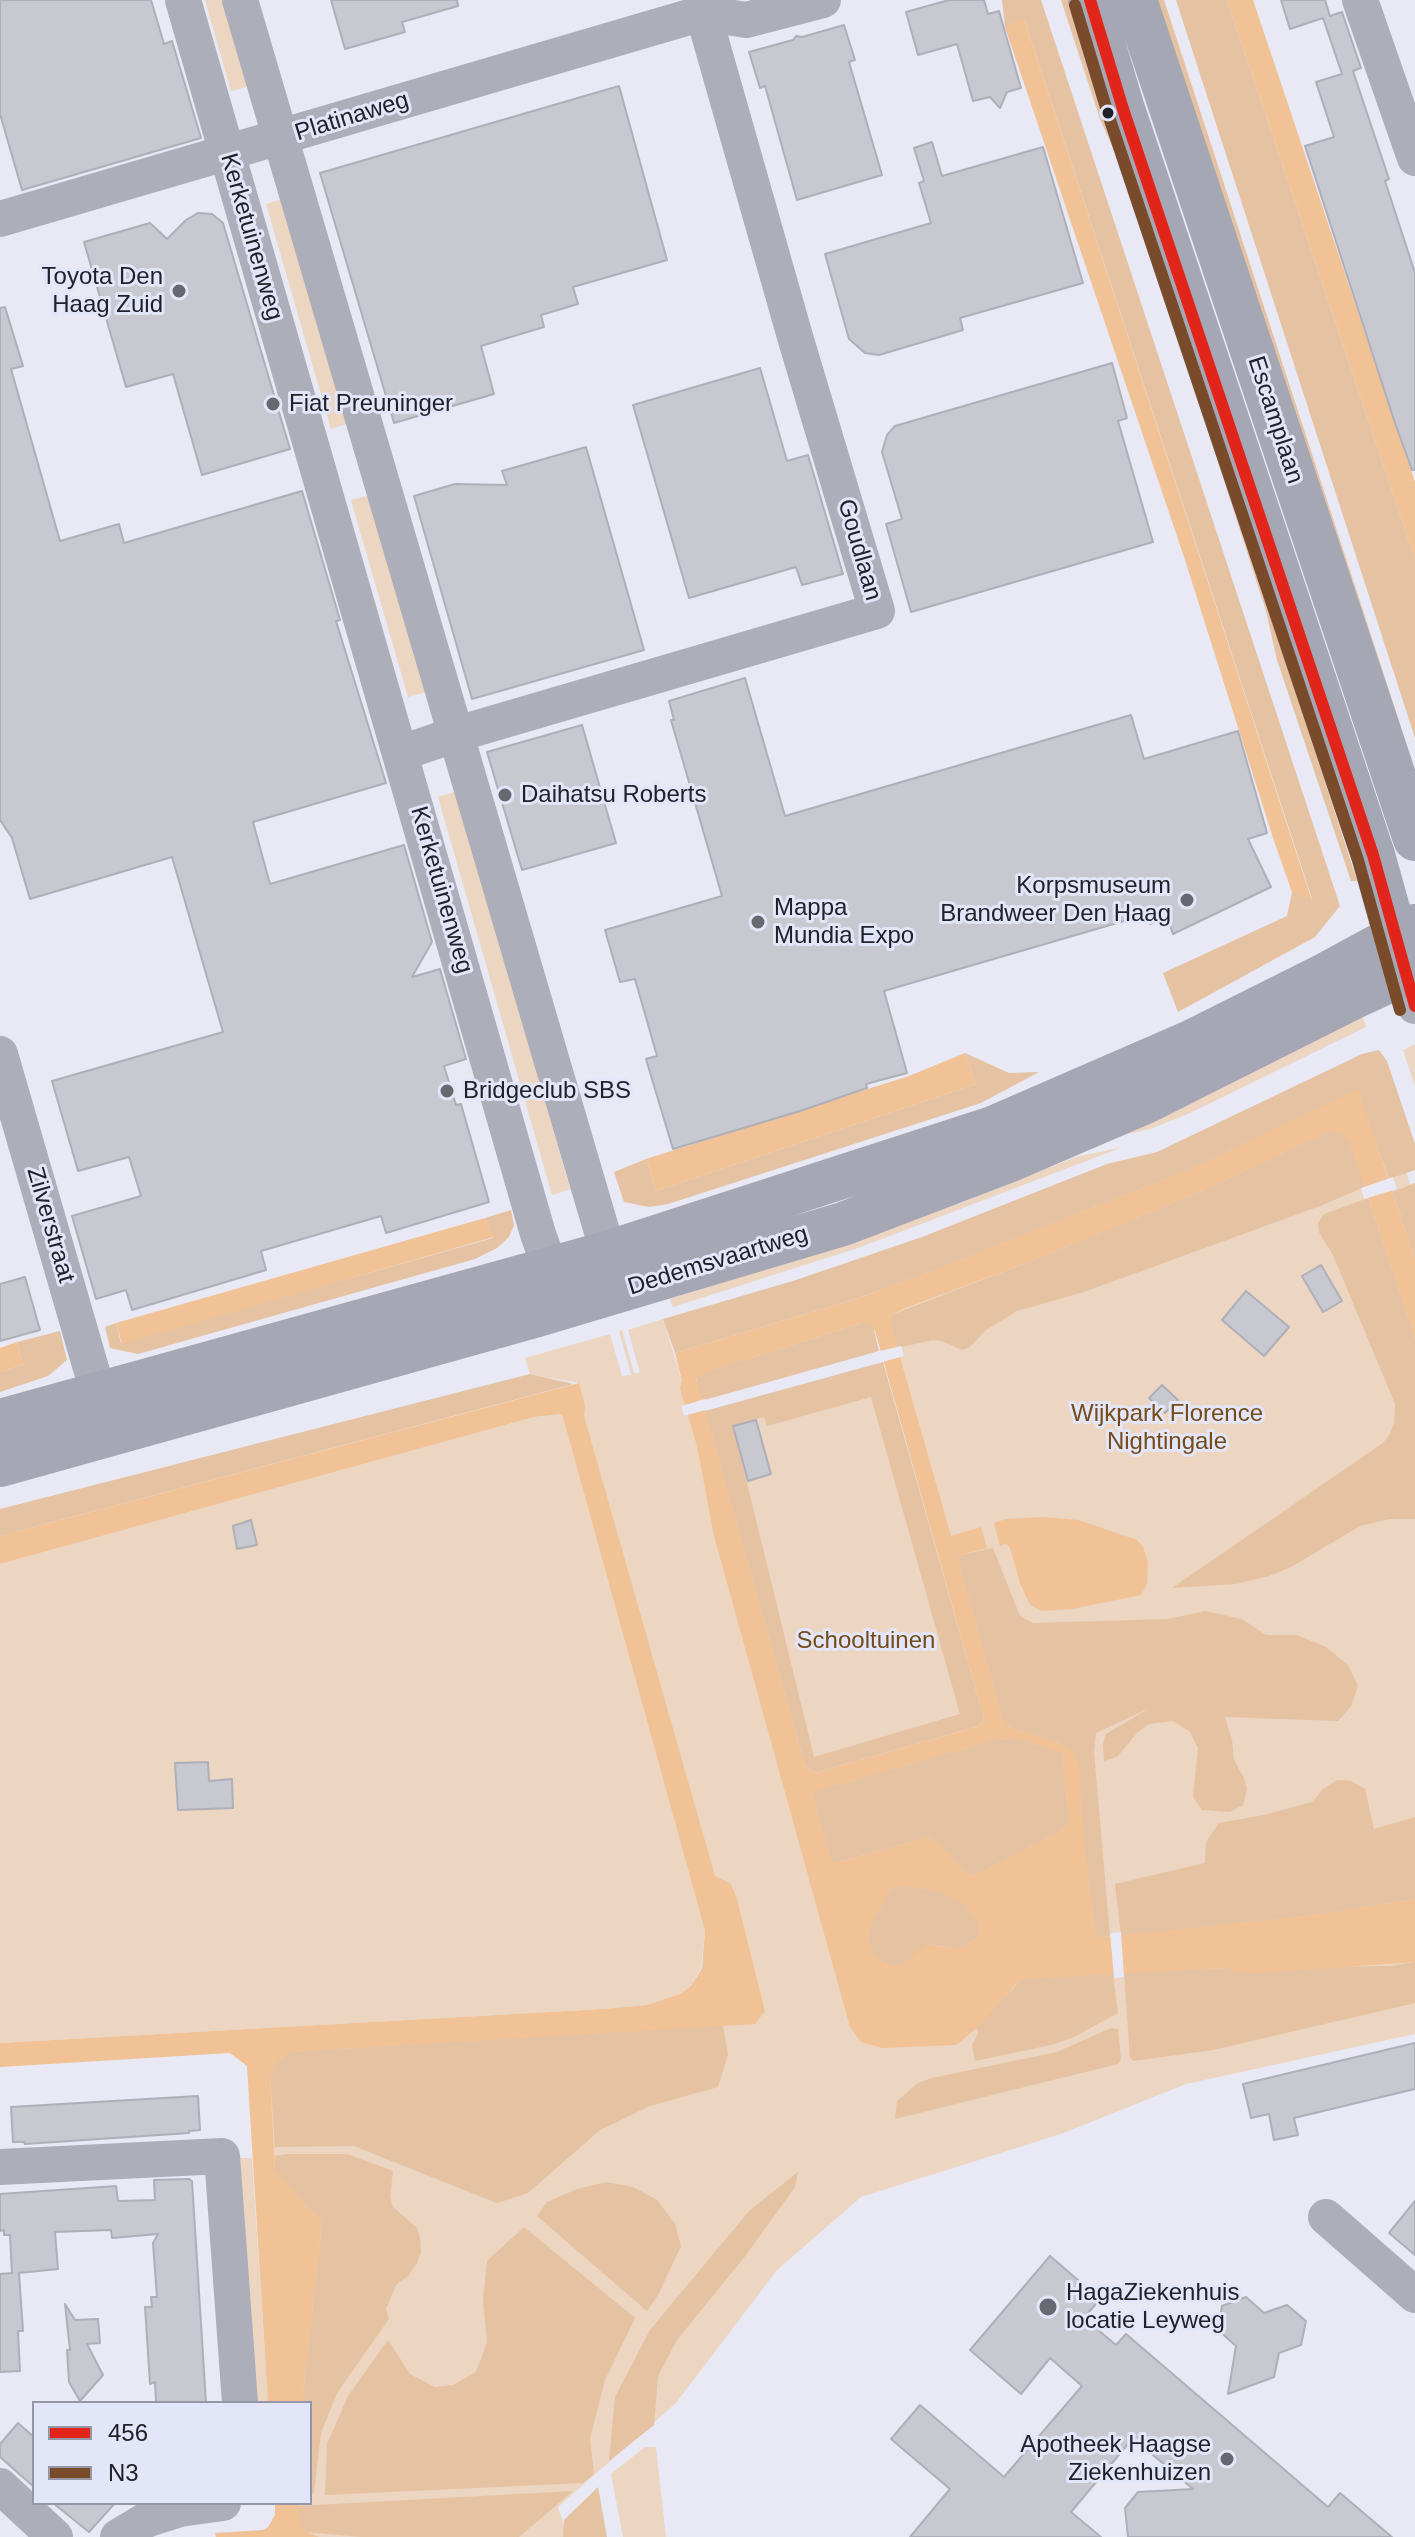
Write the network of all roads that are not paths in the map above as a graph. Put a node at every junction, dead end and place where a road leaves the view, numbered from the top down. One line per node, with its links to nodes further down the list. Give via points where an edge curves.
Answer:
1 (183, 0): 9 (street, Kerketuinenweg)
2 (240, 0): 8 (street)
3 (823, 0): 7 (street, Platinaweg, via 746,20)
4 (1090, 0): 17 (main road, Escamplaan)
5 (1135, 0): 16 (main road, Escamplaan)
6 (1360, 0): 10 (street)
7 (710, 6): 8 (street, Platinaweg); 14 (street, Goudlaan, via 796,340 877,611)
8 (281, 139): 9 (street, Platinaweg); 12 (street)
9 (226, 154): 11 (street, Platinaweg); 13 (street, Kerketuinenweg)
10 (1415, 158)
11 (0, 219)
12 (376, 458): 13 (street); 14 (street)
13 (319, 474): 15 (street, Kerketuinenweg)
14 (457, 734): 15 (street, Goudlaan); 19 (street)
15 (401, 753): 20 (street, Kerketuinenweg)
16 (1415, 839)
17 (1409, 962): 19 (main road, Dedemsvaartweg, via 1321,977 1191,1042 993,1128)
18 (0, 1054): 21 (street, Zilverstraat)
19 (613, 1272): 20 (main road, Dedemsvaartweg)
20 (557, 1288): 21 (main road, Dedemsvaartweg); 23 (main road, Dedemsvaartweg)
21 (99, 1396): 22 (main road, Dedemsvaartweg)
22 (0, 1421)
23 (0, 1465)
24 (0, 2167): 27 (street, via 222,2156)
25 (1326, 2217): 26 (street)
26 (1415, 2295)
27 (240, 2401)
28 (0, 2486): 30 (street)
29 (209, 2505): 31 (street, via 148,2519)
30 (55, 2537)
31 (118, 2537)

